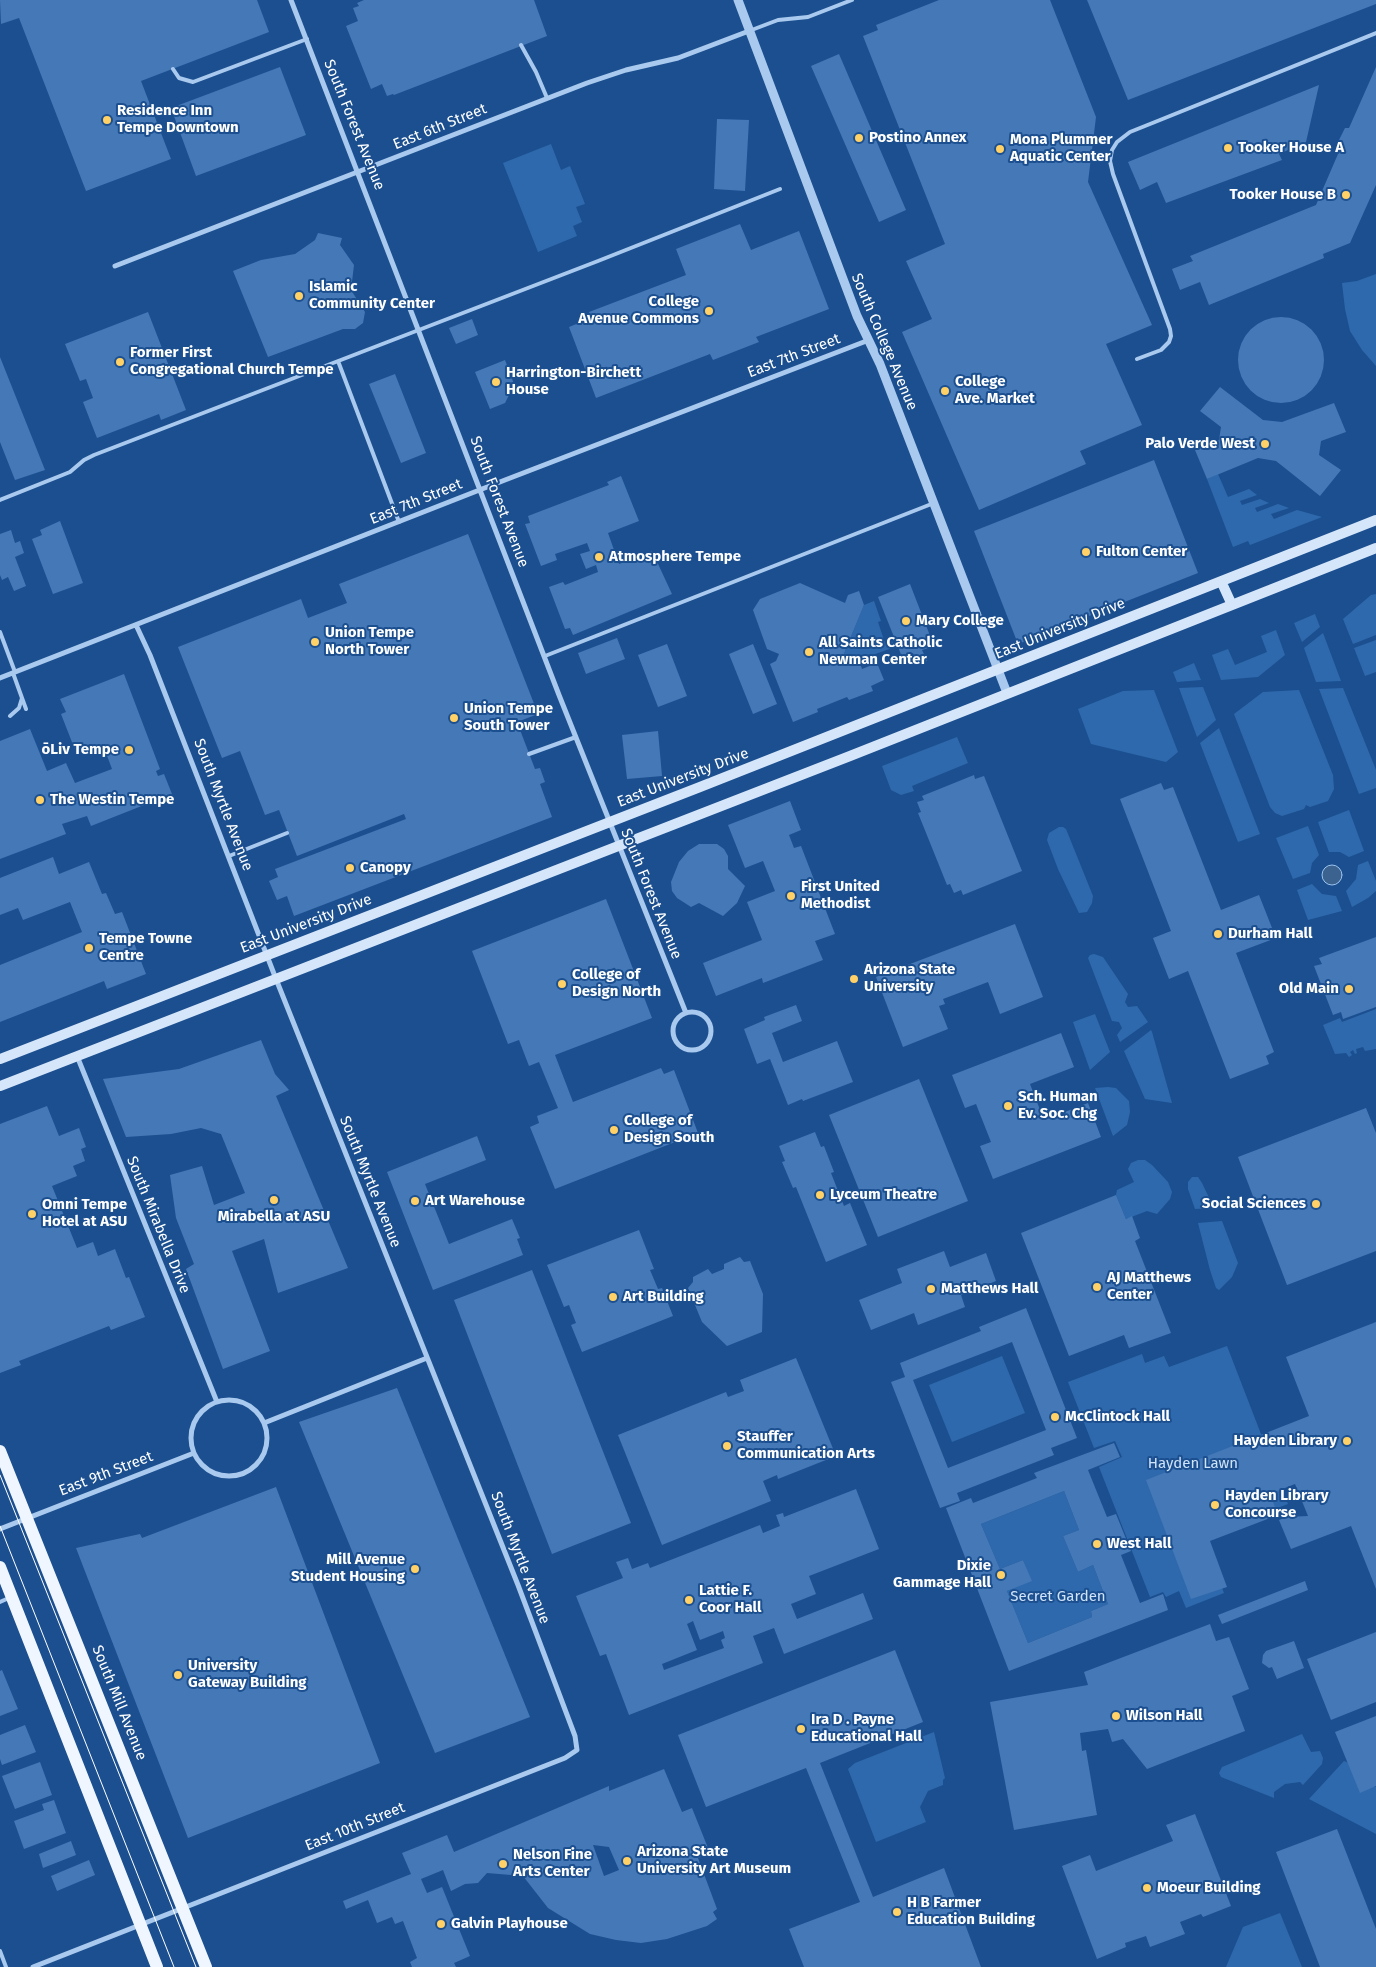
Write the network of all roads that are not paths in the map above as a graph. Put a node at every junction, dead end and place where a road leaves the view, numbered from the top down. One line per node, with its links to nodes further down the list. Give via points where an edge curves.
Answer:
1 (292, 0): 6 (street, South Forest Avenue)
2 (738, 0): 4 (street, South College Avenue)
3 (852, 0): 4 (lane, via 808,17 778,20)
4 (750, 31): 9 (street, East 6th Street, via 708,48 595,80); 14 (street, South College Avenue, via 857,316)
5 (1376, 33): 15 (lane, via 1130,132 1117,142 1110,161 1113,174 1171,336 1161,350)
6 (306, 39): 8 (lane, via 193,82 179,78); 10 (street, South Forest Avenue)
7 (521, 45): 9 (lane)
8 (173, 69)
9 (547, 98): 10 (street, East 6th Street)
10 (359, 173): 12 (street, East 6th Street); 13 (street, South Forest Avenue)
11 (780, 189): 13 (lane)
12 (115, 266)
13 (420, 330): 16 (lane); 17 (street, South Forest Avenue)
14 (869, 340): 17 (street, East 7th Street); 19 (street, South College Avenue)
15 (1137, 359)
16 (338, 361): 18 (lane, via 84,460 62,476); 21 (lane)
17 (481, 490): 21 (street, East 7th Street); 27 (street, South Forest Avenue)
18 (0, 500)
19 (934, 503): 27 (lane); 28 (street, South College Avenue)
20 (1376, 520): 23 (main road, East University Drive)
21 (399, 522): 25 (street, East 7th Street)
22 (1376, 548): 24 (main road)
23 (1221, 581): 24 (main road); 28 (main road, East University Drive)
24 (1232, 605): 31 (main road)
25 (136, 625): 29 (street, East 7th Street); 40 (street, South Myrtle Avenue)
26 (0, 632): 29 (lane)
27 (545, 656): 35 (street, South Forest Avenue)
28 (998, 670): 31 (street, South College Avenue); 37 (main road, East University Drive)
29 (14, 672): 30 (street, East 7th Street); 32 (lane)
30 (0, 678)
31 (1007, 694): 39 (main road)
32 (22, 698): 33 (lane); 34 (lane, via 19,708)
33 (26, 709)
34 (10, 716)
35 (576, 737): 36 (lane); 37 (street, South Forest Avenue)
36 (529, 754)
37 (609, 822): 39 (street, South Forest Avenue); 41 (main road, East University Drive)
38 (287, 833): 40 (lane)
39 (618, 845): 42 (main road); 43 (street, South Forest Avenue)
40 (229, 856): 41 (street, South Myrtle Avenue)
41 (267, 955): 42 (street, South Myrtle Avenue); 45 (main road, East University Drive)
42 (276, 979): 44 (main road); 47 (street, South Myrtle Avenue)
43 (686, 1013): 43 (street, via 673,1027 675,1040 682,1048 699,1049 710,1038 709,1023 699,1014)
44 (77, 1056): 46 (main road); 48 (street, South Mirabella Drive)
45 (0, 1059)
46 (0, 1086)
47 (427, 1358): 49 (street); 56 (street, South Myrtle Avenue, via 518,1585 575,1736)
48 (217, 1402): 49 (street, via 239,1401 250,1406); 51 (street, via 197,1417 192,1428)
49 (264, 1422): 51 (street, via 267,1446 255,1467 244,1474 220,1476 209,1471)
50 (0, 1451): 52 (main road, South Mill Avenue)
51 (194, 1453): 52 (street, East 9th Street)
52 (28, 1518): 53 (street, East 9th Street); 57 (main road, South Mill Avenue)
53 (0, 1529)
54 (0, 1568): 55 (main road)
55 (6, 1599): 58 (main road)
56 (577, 1750): 57 (street, East 10th Street, via 565,1758)
57 (183, 1908): 58 (street, East 10th Street); 63 (main road, South Mill Avenue)
58 (140, 1924): 61 (street, East 10th Street); 62 (main road)
59 (0, 1951): 60 (lane)
60 (6, 1967)
61 (33, 1967)
62 (157, 1967)
63 (206, 1967)

